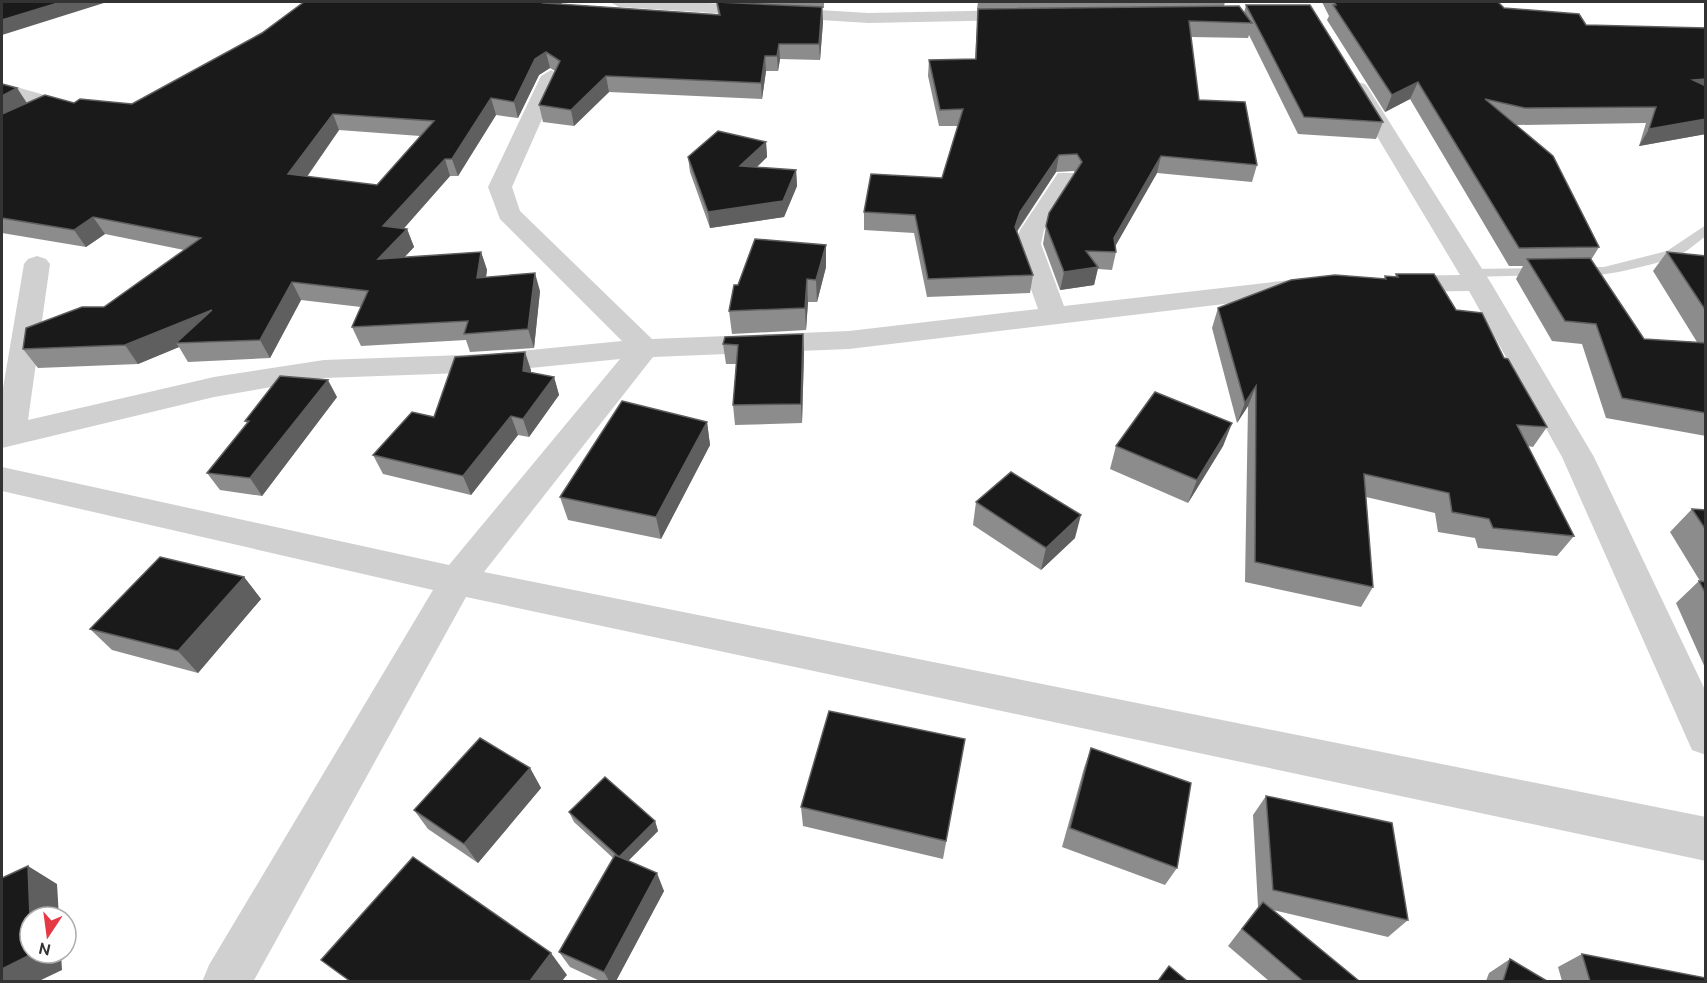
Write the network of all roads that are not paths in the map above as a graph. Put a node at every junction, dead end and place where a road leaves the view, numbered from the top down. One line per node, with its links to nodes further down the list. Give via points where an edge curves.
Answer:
1 (619, 2): 2 (street, via 868,18)
2 (1043, 15)
3 (1343, 63): 10 (street)
4 (551, 76): 14 (street, via 500,187 503,196 509,213)
5 (2, 89): 6 (street, via 52,104)
6 (2, 128)
7 (1066, 178): 13 (street, via 1032,230 1029,244)
8 (1706, 229): 10 (lane, via 1672,254 1604,271)
9 (37, 264): 15 (street)
10 (1475, 278): 12 (street); 18 (street, via 1578,457)
11 (1338, 284): 13 (street)
12 (1373, 284)
13 (1054, 315): 14 (street, via 849,340)
14 (645, 348): 15 (street, via 492,363 324,369 214,387); 17 (street)
15 (6, 435)
16 (2, 479): 17 (street)
17 (457, 581): 19 (street); 20 (street)
18 (1706, 737)
19 (1706, 839)
20 (226, 981)

